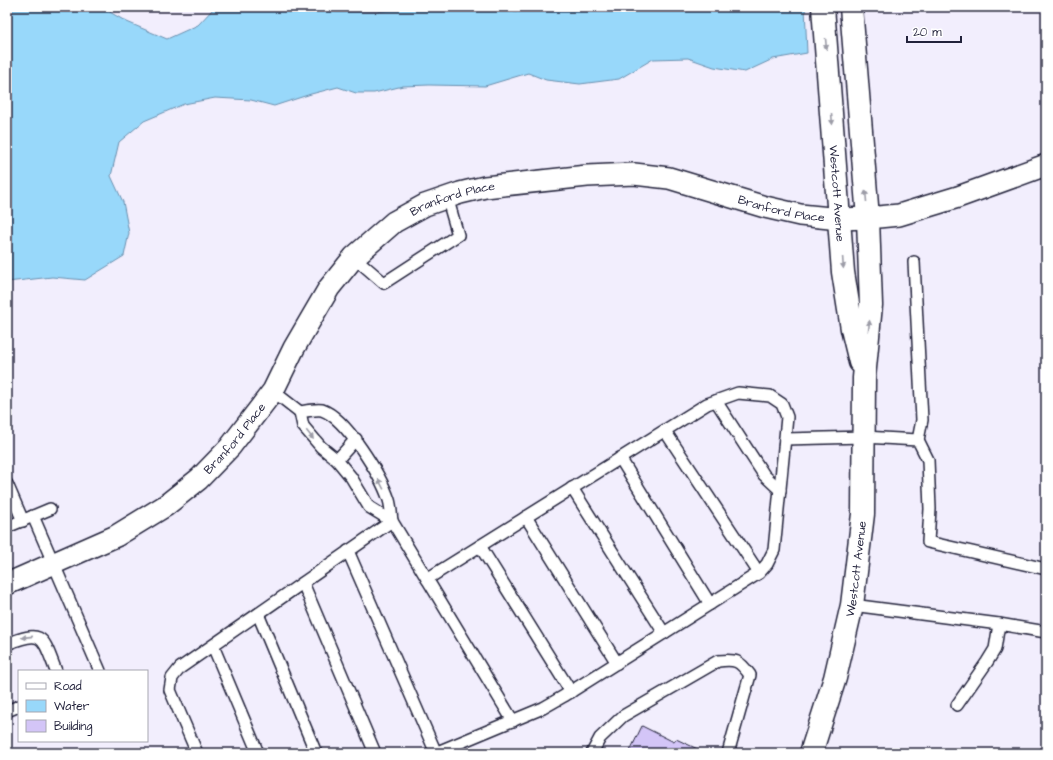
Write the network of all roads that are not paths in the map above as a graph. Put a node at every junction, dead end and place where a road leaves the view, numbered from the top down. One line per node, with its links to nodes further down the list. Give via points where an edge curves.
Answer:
1 (823, 7): 6 (street, Westcott Avenue, one-way to 6)
2 (852, 7): 5 (street, Westcott Avenue, one-way to 2)
3 (1046, 165): 5 (street, Branford Place, via 899,215)
4 (447, 197): 6 (street, Branford Place, via 485,187 587,176 634,174 669,178 765,207); 7 (street, Branford Place, via 425,205 394,222); 7 (lane, via 458,235 384,283)
5 (868, 218): 6 (street, Branford Place); 9 (street, Westcott Avenue, one-way to 5, via 871,306)
6 (840, 219): 9 (street, Westcott Avenue, one-way to 9, via 851,322)
7 (354, 257): 10 (street, Branford Place, via 328,288)
8 (914, 262): 17 (lane, via 922,420)
9 (864, 378): 14 (street, Westcott Avenue)
10 (273, 391): 12 (lane); 30 (street, Branford Place, via 230,447 199,479 165,506 116,536)
11 (716, 401): 13 (lane); 16 (lane, via 738,393 770,396 782,404 787,418); 22 (lane, via 764,475)
12 (300, 412): 15 (lane, via 321,410 340,421); 19 (lane, one-way to 19, via 303,426 312,438)
13 (665, 430): 18 (lane); 32 (lane)
14 (864, 437): 16 (lane); 17 (lane); 37 (street, Westcott Avenue, via 863,514)
15 (356, 439): 19 (lane); 26 (lane, one-way to 15, via 389,501 382,485)
16 (785, 439): 22 (lane)
17 (918, 440): 31 (lane, via 928,460 928,542)
18 (620, 458): 21 (lane); 36 (lane)
19 (337, 460): 26 (lane, via 351,477 369,507)
20 (7, 484): 25 (lane)
21 (572, 488): 24 (lane); 41 (lane)
22 (780, 490): 32 (lane, via 774,550)
23 (50, 509): 25 (lane)
24 (526, 517): 28 (lane); 44 (lane)
25 (28, 519): 27 (lane); 30 (lane)
26 (392, 521): 29 (lane); 33 (lane)
27 (7, 527)
28 (480, 546): 33 (lane); 47 (lane)
29 (348, 551): 34 (lane); 56 (lane)
30 (54, 564): 35 (street, Branford Place); 46 (lane)
31 (1046, 569)
32 (759, 573): 36 (lane)
33 (427, 579): 51 (lane)
34 (304, 583): 38 (lane); 55 (lane)
35 (7, 584)
36 (710, 604): 41 (lane)
37 (852, 605): 39 (lane); 59 (street, Westcott Avenue, via 835,678)
38 (258, 614): 43 (lane); 54 (lane)
39 (999, 624): 40 (lane); 48 (lane, via 994,649)
40 (1046, 632)
41 (664, 633): 44 (lane)
42 (7, 644): 45 (lane, one-way to 42, via 45,643 40,638 27,636)
43 (213, 646): 52 (lane, via 180,668 172,678 170,690); 53 (lane)
44 (617, 663): 47 (lane)
45 (56, 670)
46 (100, 670)
47 (571, 692): 51 (lane)
48 (957, 705)
49 (18, 706): 50 (lane)
50 (7, 711)
51 (513, 721): 56 (lane)
52 (197, 753)
53 (258, 753)
54 (316, 753)
55 (375, 753)
56 (436, 753)
57 (592, 753): 58 (lane, via 600,738 623,716 718,661 733,659 744,666 750,675)
58 (728, 753)
59 (810, 753)

